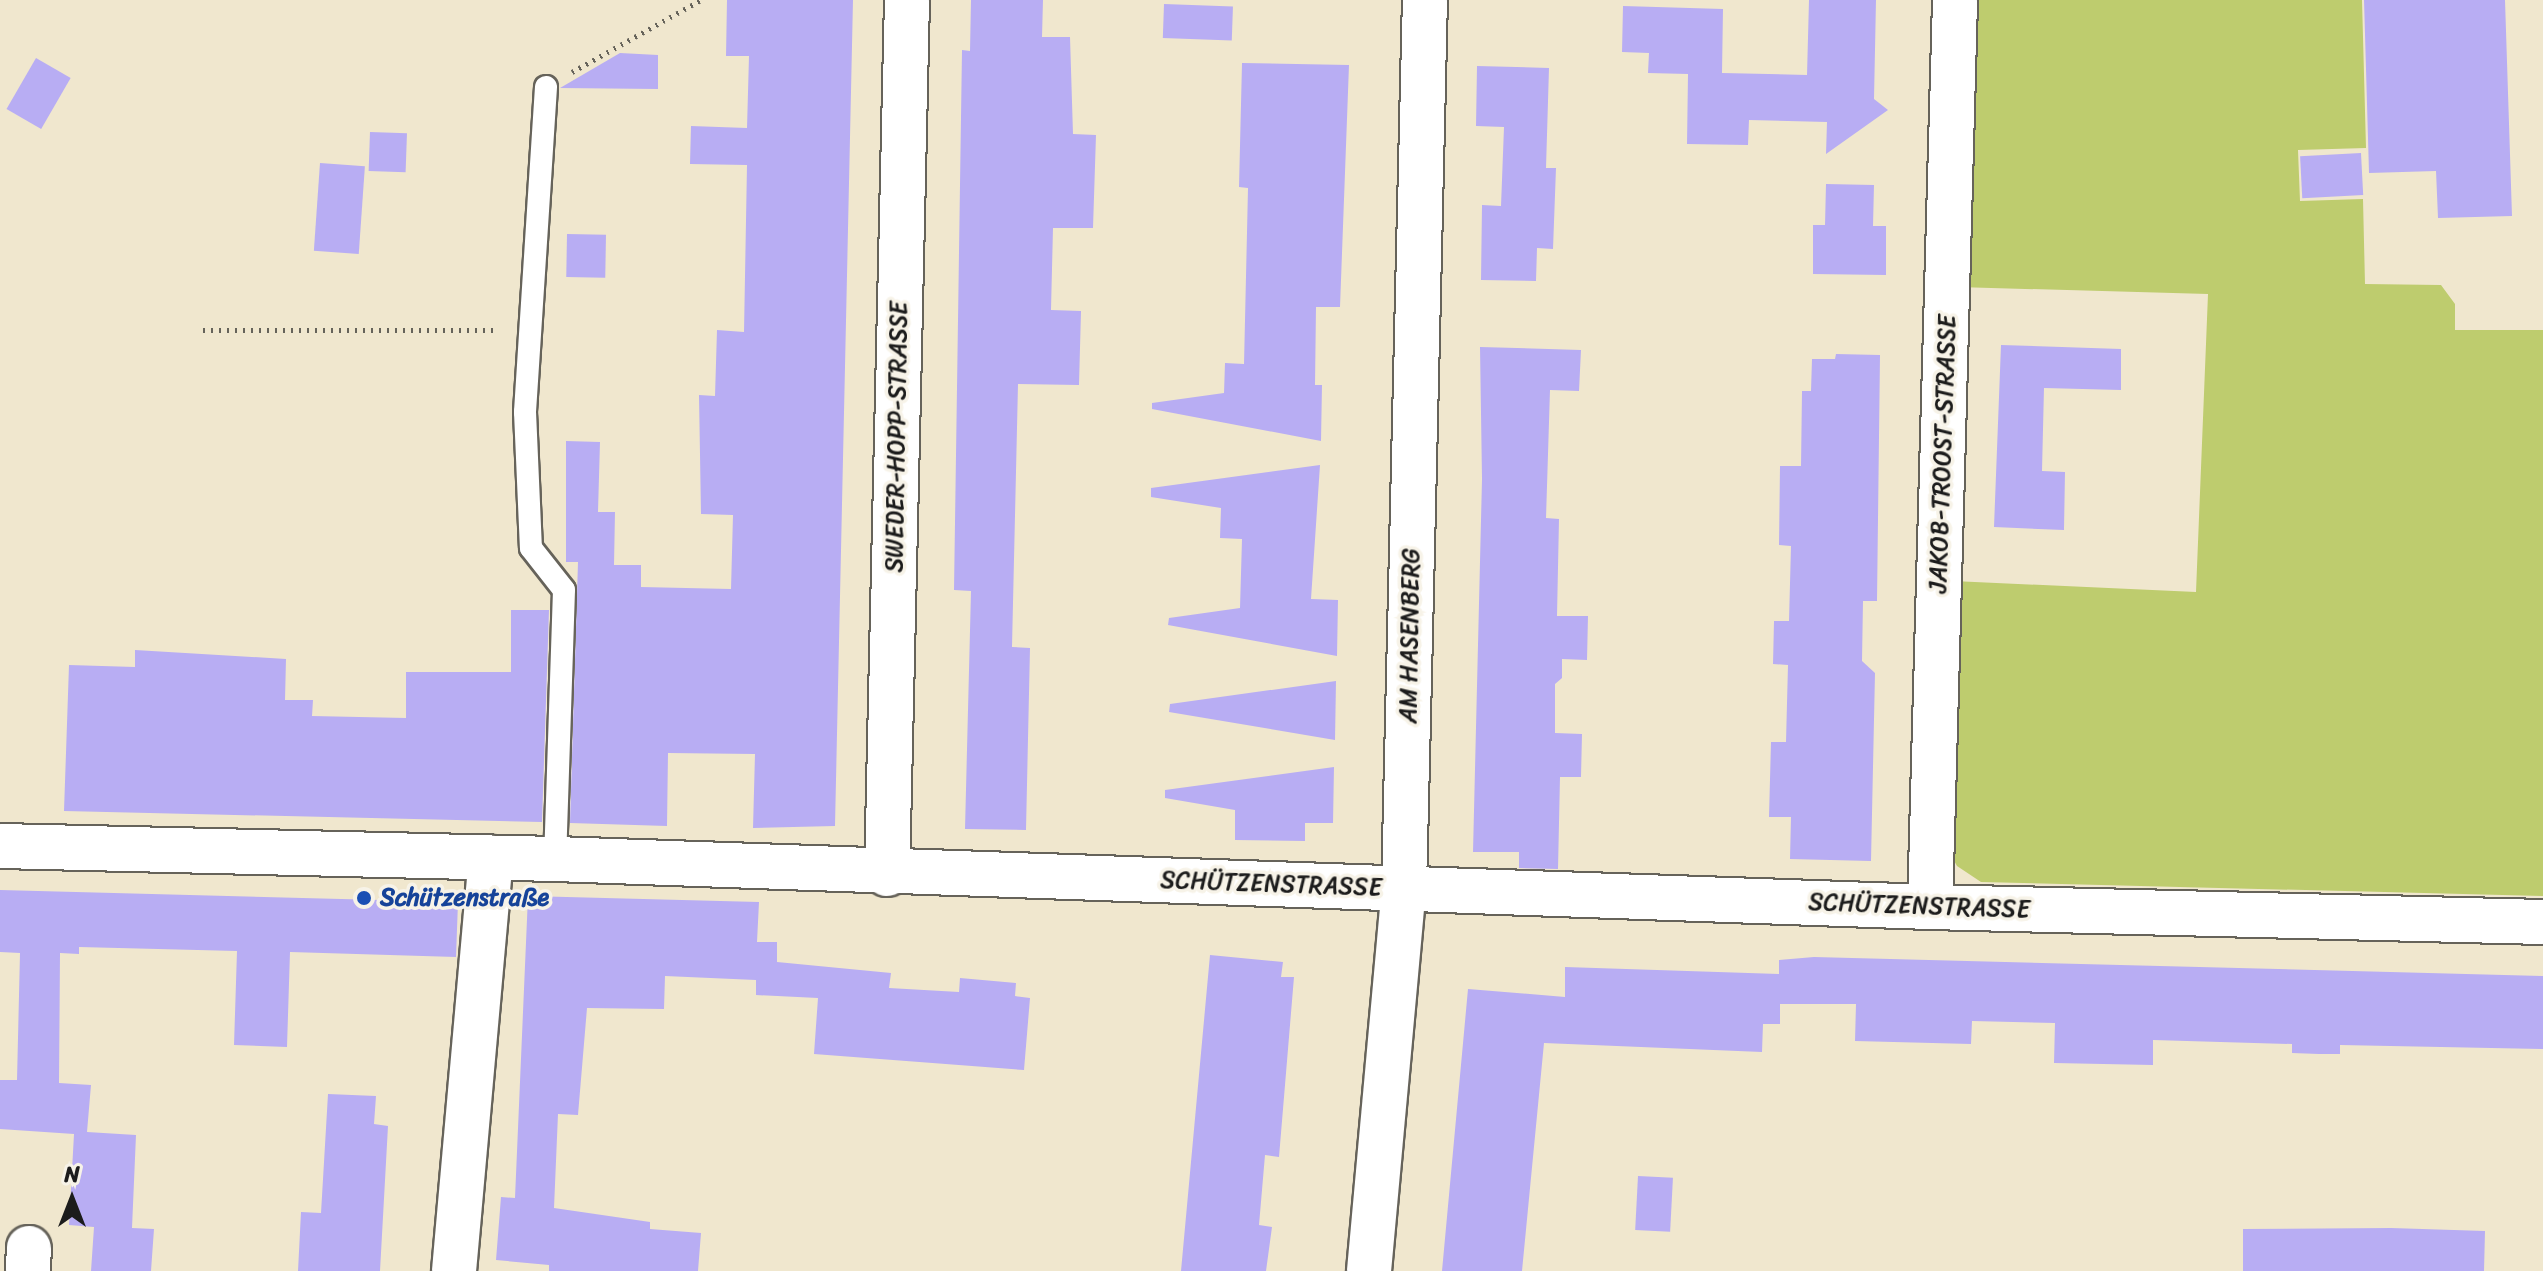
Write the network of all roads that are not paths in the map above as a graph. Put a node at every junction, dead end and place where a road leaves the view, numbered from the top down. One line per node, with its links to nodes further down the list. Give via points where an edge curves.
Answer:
1 (907, 0): 8 (street, SWEDER-HOPP-STRASSE)
2 (1425, 0): 9 (street, AM HASENBERG)
3 (1955, 0): 10 (street, JAKOB-TROOST-STRASSE)
4 (546, 87): 7 (lane, via 525,412 531,548 564,590)
5 (0, 846): 6 (street, SCHÜTZENSTRASSE)
6 (491, 858): 7 (street, SCHÜTZENSTRASSE); 12 (street)
7 (555, 859): 8 (street, SCHÜTZENSTRASSE)
8 (887, 874): 9 (street, SCHÜTZENSTRASSE)
9 (1404, 888): 10 (street, SCHÜTZENSTRASSE); 13 (street, AM HASENBERG)
10 (1930, 907): 11 (street, SCHÜTZENSTRASSE)
11 (2543, 922)
12 (454, 1271)
13 (1369, 1271)

